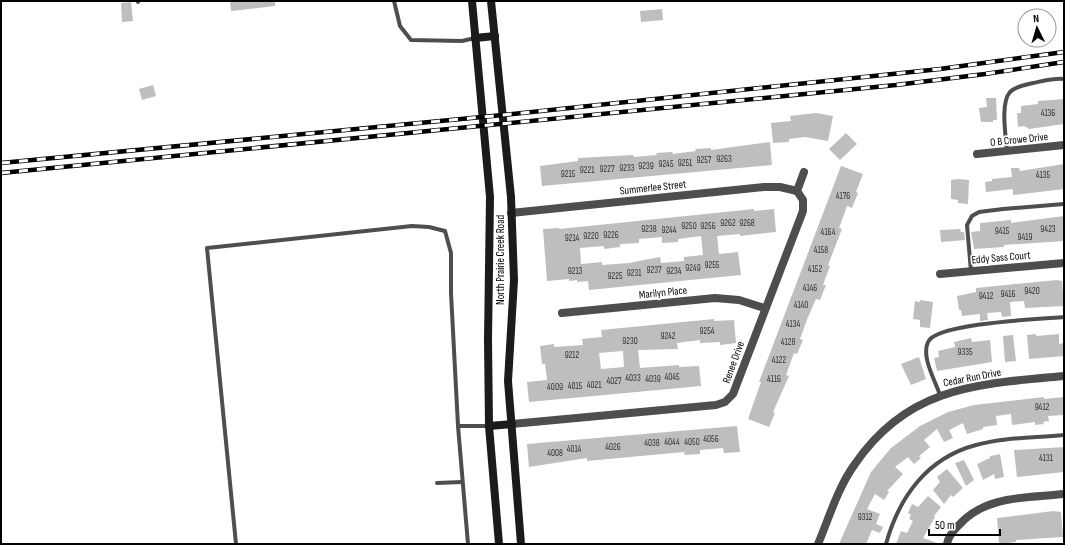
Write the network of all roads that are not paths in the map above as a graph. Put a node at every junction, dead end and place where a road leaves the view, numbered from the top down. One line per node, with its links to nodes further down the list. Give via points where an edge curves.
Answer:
1 (394, 1): 5 (lane, via 400,26 411,40 462,41)
2 (472, 1): 5 (main road, North Prairie Creek Road)
3 (491, 1): 4 (main road, North Prairie Creek Road)
4 (495, 36): 5 (main road); 13 (main road, North Prairie Creek Road)
5 (475, 38): 24 (main road, North Prairie Creek Road, via 490,197)
6 (1064, 78): 8 (lane, via 1017,87 1009,92 1004,112)
7 (1064, 145): 8 (street, O B Crowe Drive)
8 (1007, 151): 9 (street, O B Crowe Drive)
9 (977, 154)
10 (804, 172): 11 (street)
11 (797, 190): 13 (street, Summerlee Street, via 764,187); 17 (street, Renee Drive, via 803,200 803,211)
12 (1064, 204): 15 (lane, via 979,212 972,216 968,226)
13 (511, 212): 22 (main road, North Prairie Creek Road, via 514,280 508,380)
14 (1064, 263): 15 (street, Eddy Sass Court)
15 (971, 271): 16 (street, Eddy Sass Court)
16 (940, 274)
17 (764, 308): 18 (street, Marilyn Place, via 739,300 714,298); 22 (street, Renee Drive, via 732,394 725,402 716,405)
18 (562, 313)
19 (1064, 317): 21 (lane, via 961,327 931,337 926,358)
20 (1064, 376): 21 (street, Cedar Run Drive, via 992,383)
21 (940, 395): 33 (street, Cedar Run Drive, via 901,416 867,448 854,465)
22 (512, 424): 24 (main road); 32 (main road, North Prairie Creek Road)
23 (458, 426): 24 (lane); 26 (lane); 29 (lane, via 451,252 445,231 412,226 207,248)
24 (489, 426): 31 (main road, North Prairie Creek Road)
25 (1064, 435): 34 (lane, via 977,444 940,460 911,488 894,521)
26 (462, 482): 27 (lane); 30 (lane)
27 (437, 483)
28 (1064, 494): 35 (street, via 999,500 980,508 964,519)
29 (236, 544)
30 (468, 544)
31 (498, 544)
32 (521, 544)
33 (818, 544)
34 (886, 544)
35 (947, 544)

